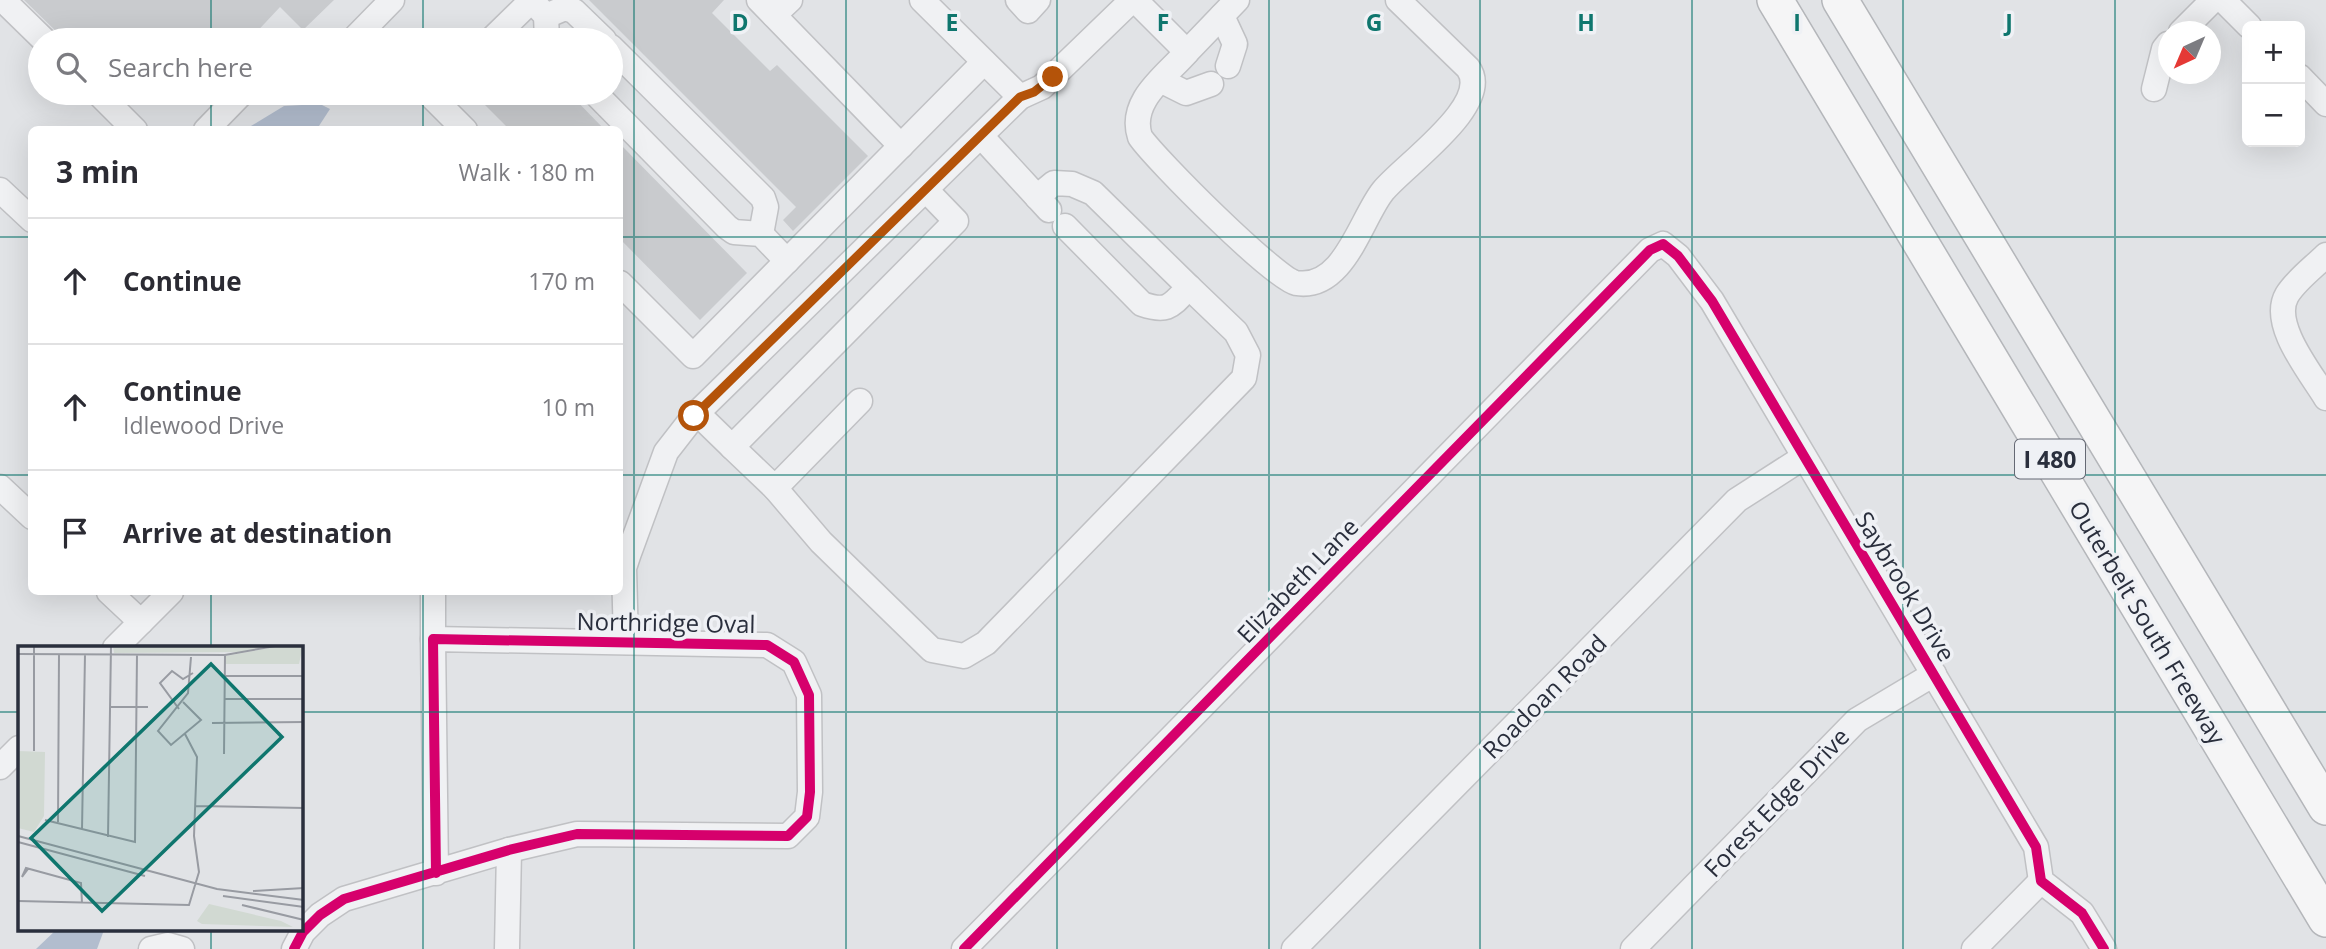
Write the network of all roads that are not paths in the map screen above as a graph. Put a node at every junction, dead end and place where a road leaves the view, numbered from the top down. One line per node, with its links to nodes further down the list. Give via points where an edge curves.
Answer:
1 (3, 0): 17 (street)
2 (392, 0): 18 (street)
3 (922, 0): 23 (street)
4 (1018, 0): 5 (street, via 1028,10)
5 (1038, 0)
6 (1133, 0): 21 (street); 28 (street, via 1042,87)
7 (1398, 0): 25 (street, via 1468,68 1474,81 1472,95 1459,116 1384,190 1349,251 1315,280 1294,283 1282,277 1146,146 1137,126 1138,114)
8 (1775, 0): 71 (highway, Outerbelt South Freeway / I 480)
9 (1840, 0): 67 (highway, I 480)
10 (2213, 0): 15 (street)
11 (2223, 0): 16 (street)
12 (774, 5): 38 (street)
13 (1230, 8): 21 (street); 25 (street, via 1235,44 1219,75 1186,93)
14 (539, 14): 19 (street); 20 (street, via 565,8)
15 (2192, 21)
16 (2244, 21)
17 (32, 28)
18 (365, 28)
19 (513, 28)
20 (592, 28)
21 (1187, 52): 25 (street)
22 (623, 59): 43 (street, via 763,198)
23 (984, 62): 28 (street); 38 (street)
24 (2158, 73): 27 (street)
25 (1162, 80)
26 (2305, 82): 29 (street)
27 (2154, 89)
28 (1020, 97): 37 (street)
29 (2326, 104)
30 (110, 105): 34 (street)
31 (230, 105): 35 (street)
32 (440, 105): 36 (street)
33 (606, 105): 43 (street, via 727,228)
34 (131, 126)
35 (209, 126)
36 (461, 126)
37 (981, 136): 40 (street); 41 (street)
38 (901, 146): 46 (street)
39 (0, 190): 42 (street)
40 (926, 190): 51 (street); 52 (street, via 956,221)
41 (1051, 211): 48 (street, via 1142,304 1158,310 1172,306); 48 (street, via 1054,183 1072,184 1093,193)
42 (28, 216)
43 (761, 234): 46 (street)
44 (1663, 244): 53 (street, Saybrook Drive, via 1678,256 1712,301); 76 (street, Elizabeth Lane, via 1650,250)
45 (2326, 255): 49 (street, via 2287,294 2282,317 2287,334)
46 (787, 261): 47 (street, via 692,356)
47 (623, 287)
48 (1189, 288): 55 (street, via 1236,332 1248,355 1244,378 986,643 964,656 932,650 821,542)
49 (2326, 398)
50 (860, 401): 55 (street)
51 (697, 413): 52 (street); 62 (street, via 666,452 628,553 624,568)
52 (732, 447): 55 (street)
53 (1804, 457): 64 (street, Saybrook Drive); 77 (street, Roadoan Road, via 1737,500)
54 (0, 487): 56 (street)
55 (775, 488)
56 (28, 513)
57 (112, 595): 60 (street)
58 (168, 595): 60 (street)
59 (433, 595): 61 (street)
60 (141, 622): 63 (street)
61 (433, 639): 62 (street, Northridge Oval); 69 (street)
62 (626, 642): 68 (street, Northridge Oval, via 767,645 794,662 809,695 807,817 788,836 577,834)
63 (117, 646)
64 (1934, 674): 70 (street, Saybrook Drive, via 2036,847); 78 (street, Forest Edge Drive, via 1857,720)
65 (18, 749): 66 (street)
66 (0, 768)
67 (2326, 807)
68 (509, 850): 69 (street, Northridge Oval); 75 (street)
69 (436, 873): 72 (street, Northridge Oval, via 344,899)
70 (2041, 881): 79 (street); 80 (street, via 2082,913)
71 (2326, 919)
72 (299, 937)
73 (151, 949): 74 (street, via 168,945)
74 (182, 949)
75 (507, 949)
76 (964, 949)
77 (1294, 949)
78 (1633, 949)
79 (1974, 949)
80 (2104, 949)

